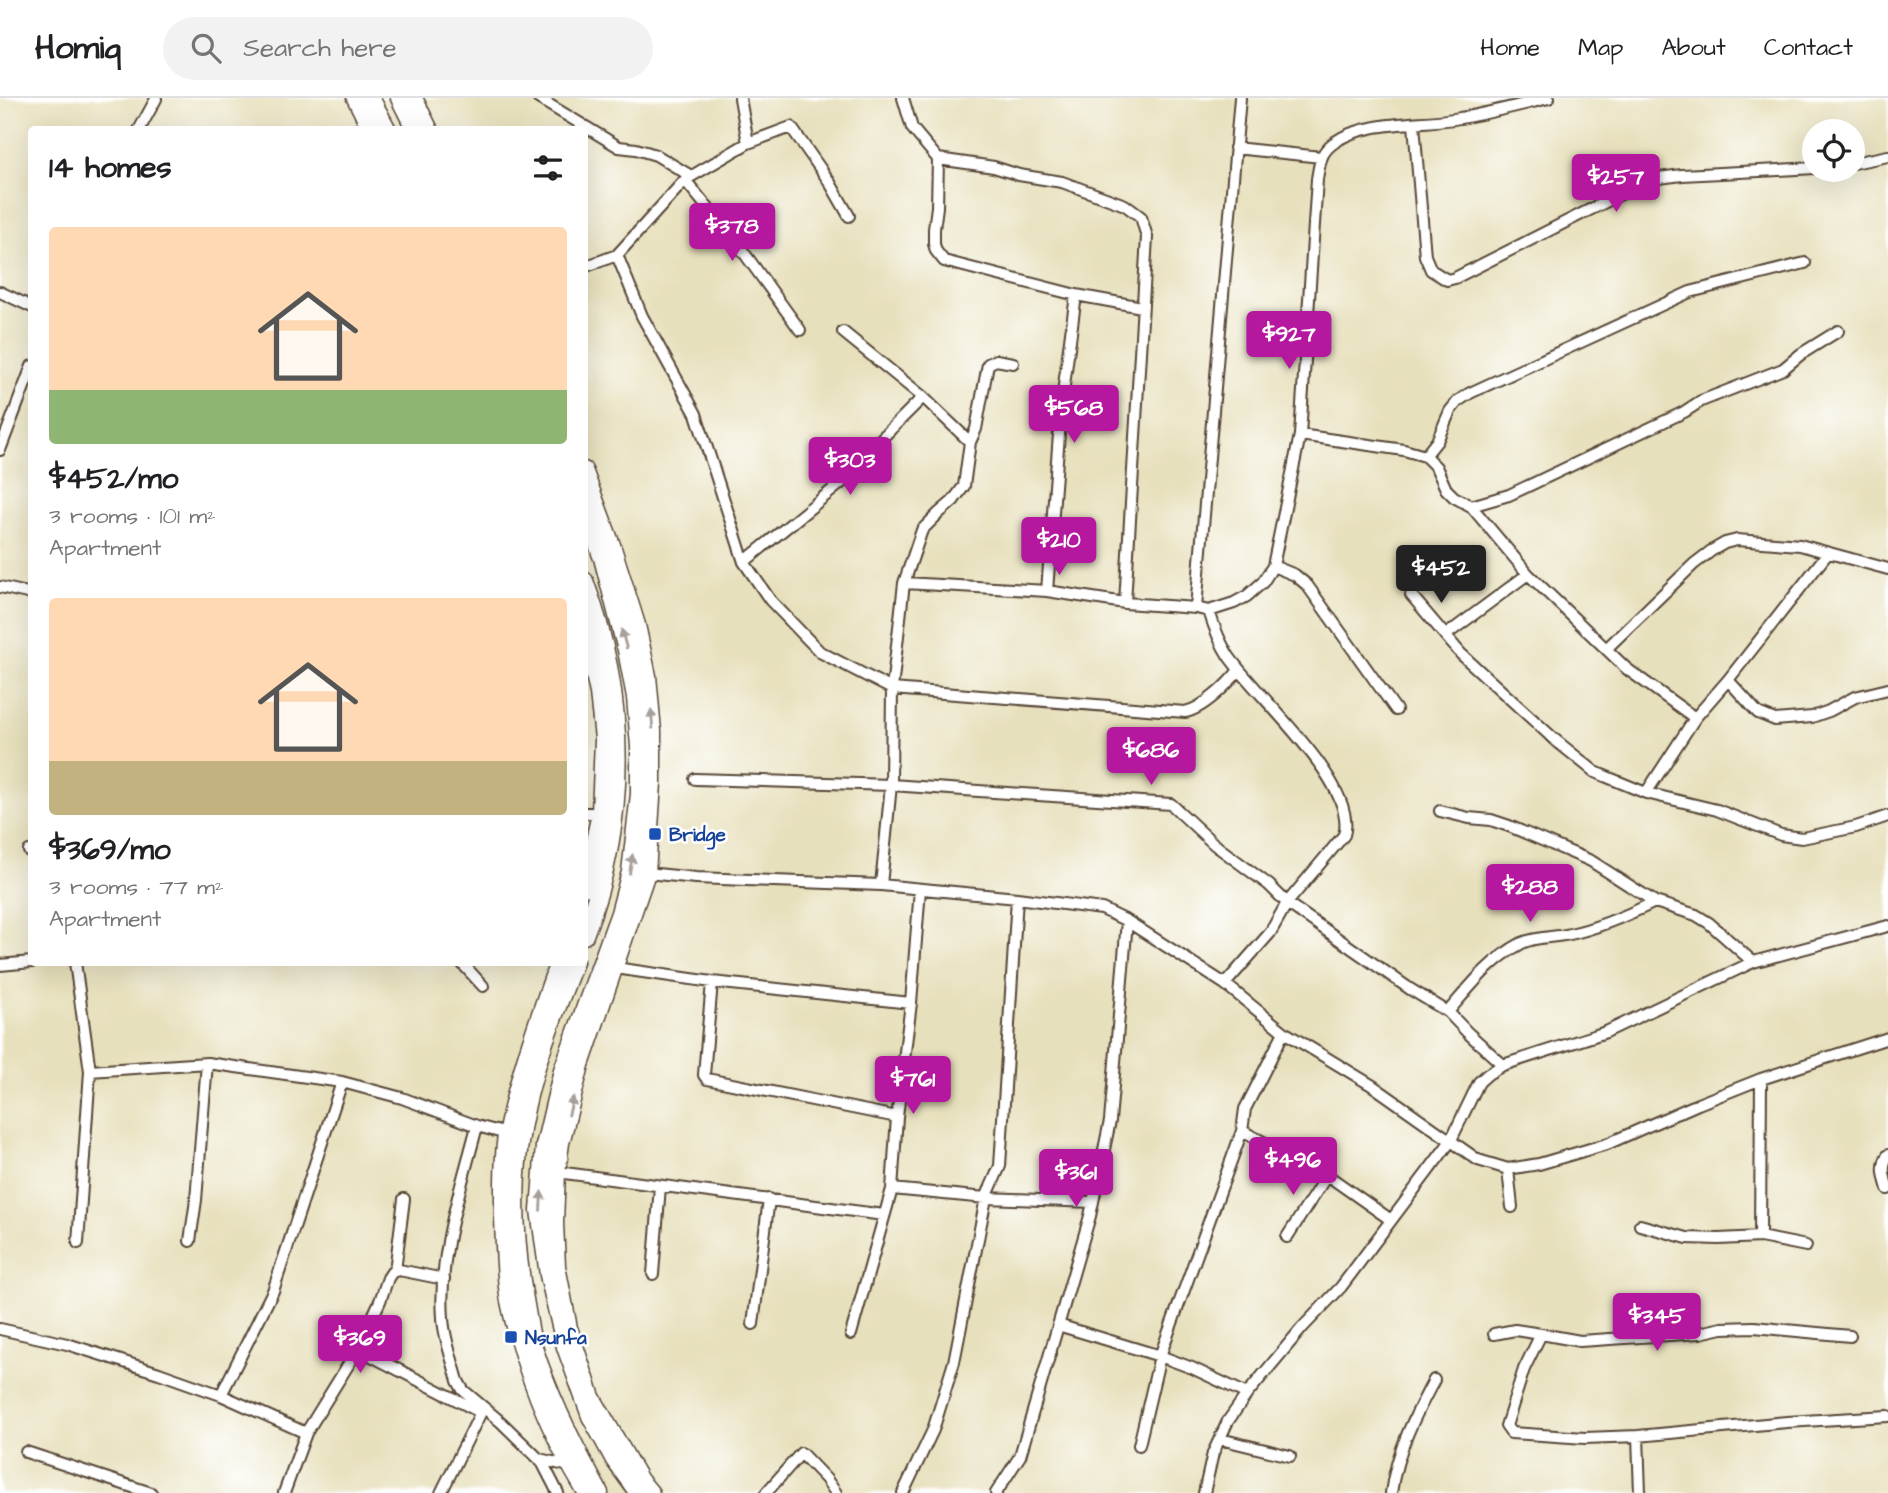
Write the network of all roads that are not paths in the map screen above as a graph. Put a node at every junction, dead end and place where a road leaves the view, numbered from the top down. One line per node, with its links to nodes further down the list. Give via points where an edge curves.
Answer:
1 (156, 98): 12 (street)
2 (355, 98): 13 (street)
3 (370, 98): 14 (main road)
4 (400, 98): 15 (main road)
5 (414, 98): 16 (street)
6 (538, 98): 17 (street)
7 (740, 98): 19 (street)
8 (903, 98): 23 (street, via 912,128)
9 (1240, 98): 20 (street)
10 (1549, 98): 11 (street)
11 (1414, 124): 22 (street, via 1374,127 1342,137); 25 (street, via 1425,256 1432,270 1447,280 1659,178)
12 (141, 126)
13 (369, 126)
14 (385, 126)
15 (414, 126)
16 (428, 126)
17 (584, 126)
18 (588, 128): 26 (street, via 619,147 656,155)
19 (748, 143): 26 (street); 27 (street, via 791,127)
20 (1235, 148): 22 (street); 60 (street)
21 (1888, 156): 24 (street)
22 (1321, 157): 41 (street)
23 (938, 159): 32 (street, via 934,244 944,261); 34 (street, via 1062,182 1135,211 1147,237)
24 (1865, 161)
25 (1802, 169)
26 (688, 178): 28 (street); 35 (street)
27 (849, 216)
28 (617, 255): 30 (street); 49 (street, via 642,316 696,414)
29 (1804, 263): 44 (street, via 1690,292 1470,393 1450,411 1437,441)
30 (588, 266)
31 (0, 292): 33 (street)
32 (1076, 295): 34 (street); 55 (street, via 1060,408)
33 (28, 305)
34 (1142, 307): 59 (street)
35 (800, 330)
36 (1838, 331): 46 (street, via 1774,374 1701,401 1509,495)
37 (843, 332): 40 (street)
38 (1013, 363): 42 (street, via 996,360 988,364)
39 (28, 376): 43 (street)
40 (923, 397): 42 (street); 49 (street, via 852,474)
41 (1300, 435): 44 (street); 50 (street)
42 (970, 442): 53 (street, via 964,486 922,530)
43 (0, 450)
44 (1424, 456): 46 (street, via 1436,467 1446,489)
45 (588, 481): 78 (street, one-way to 45, via 653,783 648,676 637,625)
46 (1471, 506): 52 (street)
47 (588, 518): 165 (main road, one-way to 47, via 591,1416 566,1347 540,1210 545,1146 563,1070 620,913 631,872 640,794 637,710 627,650)
48 (1828, 553): 51 (street); 64 (street, via 1800,545 1725,543 1695,564); 66 (street)
49 (744, 562): 67 (street, via 770,600 820,652)
50 (1273, 566): 61 (street, via 1264,582 1247,596); 69 (street, via 1307,585)
51 (1888, 569)
52 (1528, 574): 62 (street); 64 (street)
53 (904, 583): 55 (street); 67 (street)
54 (0, 587): 56 (street)
55 (1047, 591): 59 (street)
56 (28, 593)
57 (588, 594): 85 (main road, via 605,649 618,758 611,842)
58 (1411, 595): 62 (street)
59 (1125, 603): 60 (street)
60 (1196, 608): 61 (street)
61 (1209, 611): 65 (street, via 1217,637)
62 (1446, 635): 73 (street, via 1461,654 1595,772)
63 (588, 647): 75 (street, via 603,739)
64 (1606, 649): 70 (street)
65 (1239, 670): 67 (street, via 1189,712); 83 (street, via 1300,737 1335,788 1346,820 1345,835)
66 (1727, 680): 68 (street, via 1758,713 1775,720 1812,717 1856,697); 70 (street)
67 (892, 689): 72 (street)
68 (1888, 689)
69 (1396, 710)
70 (1695, 718): 73 (street)
71 (695, 779): 72 (street)
72 (891, 785): 79 (street); 83 (street, via 1171,804)
73 (1646, 793): 76 (street, via 1802,838)
74 (1440, 811): 82 (street, via 1521,831 1591,861)
75 (592, 813): 77 (street)
76 (1888, 816)
77 (588, 850)
78 (647, 873): 79 (street); 94 (street)
79 (881, 885): 80 (street)
80 (920, 889): 81 (street); 98 (street)
81 (1017, 898): 84 (street, via 1102,909); 119 (street, via 1000,1166)
82 (1655, 902): 88 (street, via 1696,915); 99 (street, via 1600,925 1524,943 1487,967)
83 (1287, 903): 96 (street, via 1270,933); 99 (street)
84 (1126, 921): 96 (street); 122 (street, via 1110,1121)
85 (588, 923)
86 (1888, 926): 88 (street)
87 (28, 962): 89 (street)
88 (1753, 962): 103 (street, via 1606,1032)
89 (0, 965)
90 (76, 966): 104 (street)
91 (465, 966): 97 (street)
92 (557, 966): 110 (street, via 535,1026)
93 (572, 966): 164 (main road, via 526,1105 515,1169 515,1228 533,1345 549,1393)
94 (615, 968): 95 (street); 114 (street, one-way to 94, via 581,1065)
95 (712, 982): 98 (street); 107 (street, via 707,1080)
96 (1225, 984): 100 (street)
97 (483, 986)
98 (911, 1003): 107 (street)
99 (1448, 1012): 103 (street)
100 (1284, 1032): 109 (street, via 1245,1110); 111 (street, via 1373,1086)
101 (1888, 1038): 105 (street)
102 (206, 1063): 104 (street); 106 (street); 129 (street)
103 (1503, 1065): 111 (street, via 1479,1082)
104 (90, 1071): 130 (street)
105 (1761, 1079): 113 (street, via 1607,1144); 128 (street)
106 (342, 1082): 108 (street); 146 (street, via 273,1290)
107 (897, 1117): 117 (street)
108 (477, 1126): 110 (street); 134 (street, via 447,1244)
109 (1242, 1131): 115 (street); 143 (street)
110 (507, 1134): 156 (street, via 503,1189 509,1299 526,1367)
111 (1450, 1142): 113 (street, via 1481,1162); 125 (street)
112 (1888, 1154): 118 (street, via 1884,1162)
113 (1508, 1168): 123 (street)
114 (556, 1172): 116 (street); 166 (street, via 557,1266 569,1328 592,1397)
115 (1327, 1175): 125 (street); 127 (street)
116 (660, 1186): 121 (street); 133 (street)
117 (892, 1189): 119 (street); 124 (street)
118 (1888, 1189)
119 (986, 1198): 122 (street); 169 (street, via 954,1362 933,1430)
120 (404, 1199): 132 (street)
121 (769, 1199): 124 (street); 135 (street)
122 (1093, 1202): 136 (street)
123 (1512, 1207)
124 (884, 1215): 138 (street)
125 (1391, 1220): 145 (street, via 1341,1287)
126 (1640, 1225): 128 (street, via 1687,1238)
127 (1287, 1237)
128 (1760, 1237): 131 (street)
129 (190, 1241)
130 (78, 1243)
131 (1806, 1245)
132 (395, 1271): 134 (street); 142 (street)
133 (653, 1274)
134 (444, 1279): 147 (street, via 443,1318 458,1381)
135 (753, 1324)
136 (1058, 1325): 143 (street); 170 (street, via 1020,1456)
137 (0, 1329): 146 (street, via 67,1344)
138 (851, 1334)
139 (1494, 1334): 140 (street, via 1515,1330)
140 (1541, 1334): 141 (street, via 1580,1341 1754,1327); 150 (street, via 1524,1368 1508,1430 1585,1438)
141 (1850, 1336)
142 (358, 1349): 147 (street); 149 (street)
143 (1160, 1356): 145 (street); 152 (street)
144 (1434, 1380): 172 (street, via 1397,1458)
145 (1247, 1394): 151 (street)
146 (221, 1395): 149 (street)
147 (482, 1409): 155 (street); 161 (street)
148 (1888, 1416): 150 (street)
149 (306, 1433): 160 (street)
150 (1638, 1436): 173 (street)
151 (1220, 1439): 154 (street); 171 (street)
152 (1139, 1445)
153 (26, 1452): 157 (street)
154 (1290, 1456)
155 (541, 1460): 156 (street); 162 (street)
156 (570, 1466): 163 (street)
157 (113, 1480): 158 (street); 159 (street)
158 (108, 1493)
159 (151, 1493)
160 (284, 1493)
161 (441, 1493)
162 (558, 1493)
163 (586, 1493)
164 (599, 1493)
165 (639, 1493)
166 (651, 1493)
167 (766, 1493): 168 (street, via 801,1453)
168 (836, 1493)
169 (903, 1493)
170 (996, 1493)
171 (1204, 1493)
172 (1391, 1493)
173 (1640, 1493)

